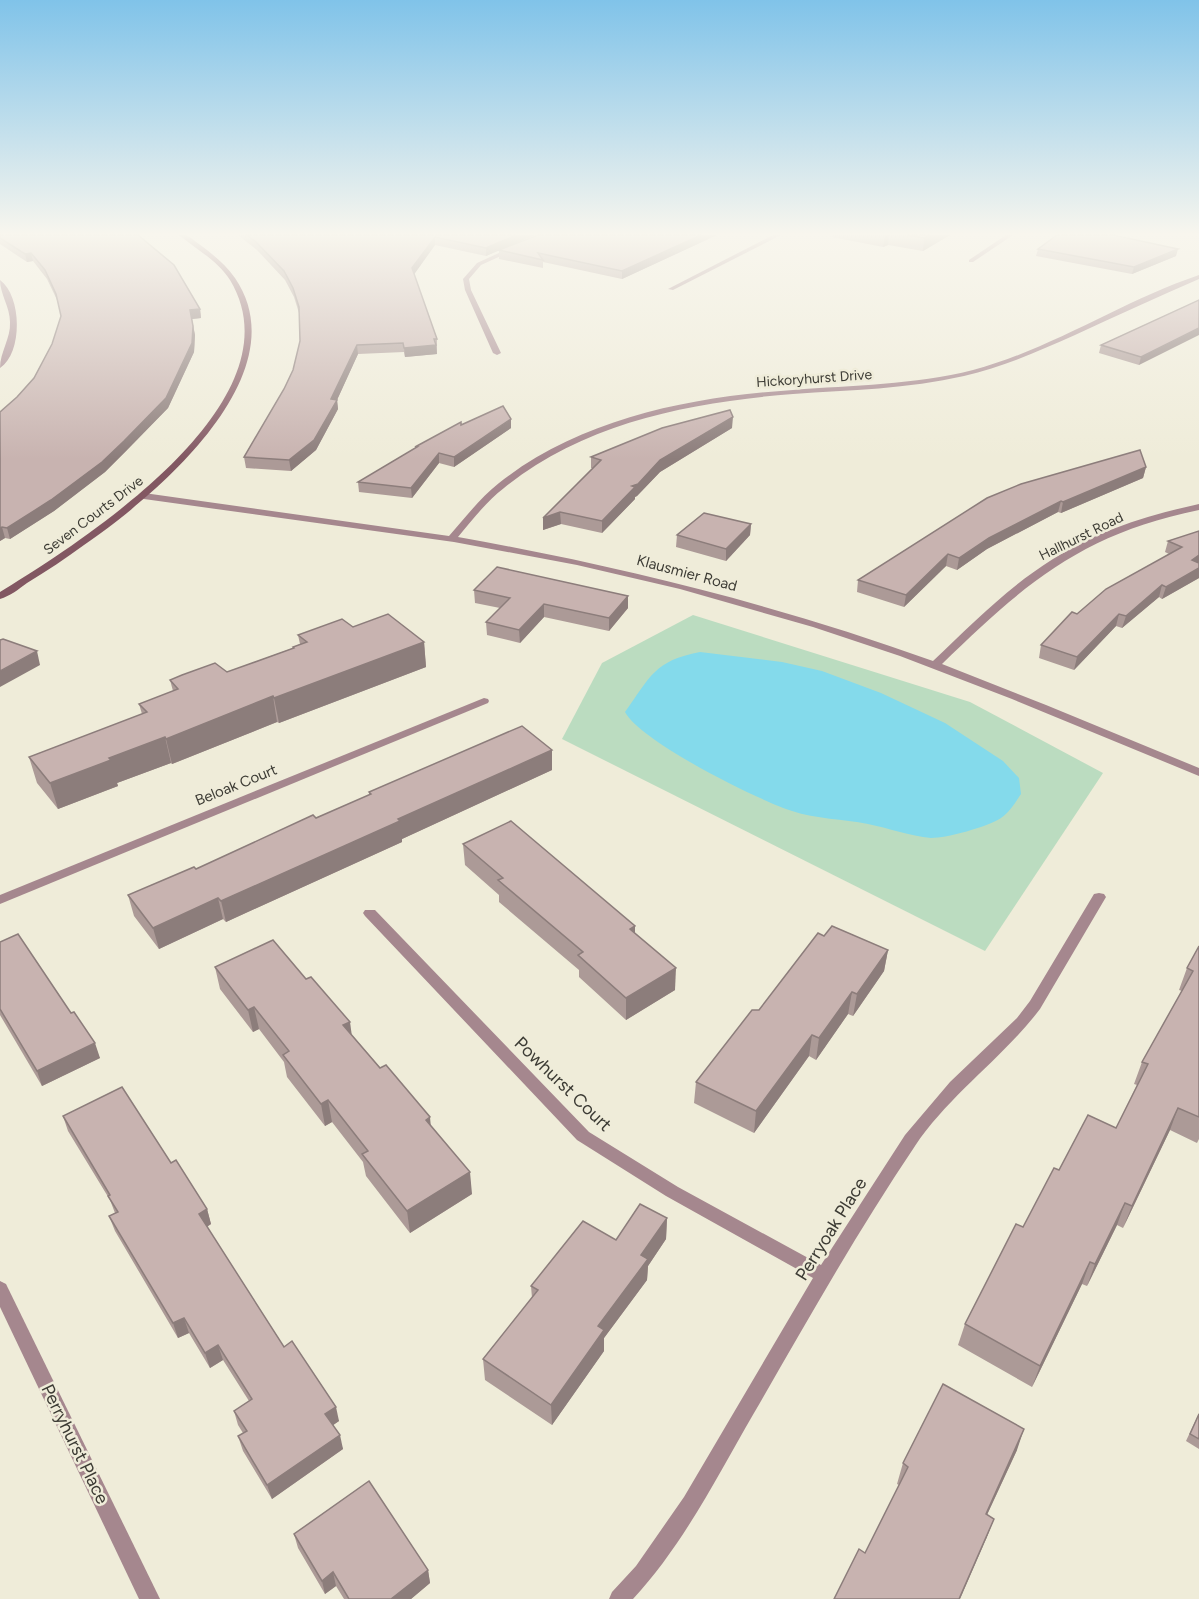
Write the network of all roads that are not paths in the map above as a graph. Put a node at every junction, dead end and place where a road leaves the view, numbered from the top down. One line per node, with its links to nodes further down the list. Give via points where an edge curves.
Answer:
1 (14, 310): 6 (street, via 13,334)
2 (245, 310): 7 (street, Seven Courts Drive, via 248,342 239,375 224,405 201,437)
3 (477, 310): 5 (street)
4 (1126, 310): 9 (street, Hickoryhurst Drive, via 982,370 902,384 726,399 603,430 520,471 483,502)
5 (497, 353)
6 (0, 366)
7 (144, 496): 9 (street, Klausmier Road); 10 (street, Seven Courts Drive)
8 (1199, 507): 11 (street, Hallhurst Road, via 1123,529 1040,571)
9 (452, 538): 11 (street, Klausmier Road, via 709,594)
10 (0, 596)
11 (935, 665): 13 (street, Klausmier Road)
12 (484, 701): 15 (street, Beloak Court)
13 (1199, 772)
14 (1099, 897): 17 (street, Perryoak Place, via 1035,1005 936,1106)
15 (0, 900)
16 (370, 913): 17 (street, Powhurst Court, via 583,1136 665,1187)
17 (824, 1275): 20 (street, Perryoak Place, via 691,1504 643,1573)
18 (0, 1289): 19 (street, Perryhurst Place)
19 (150, 1599)
20 (619, 1599)

